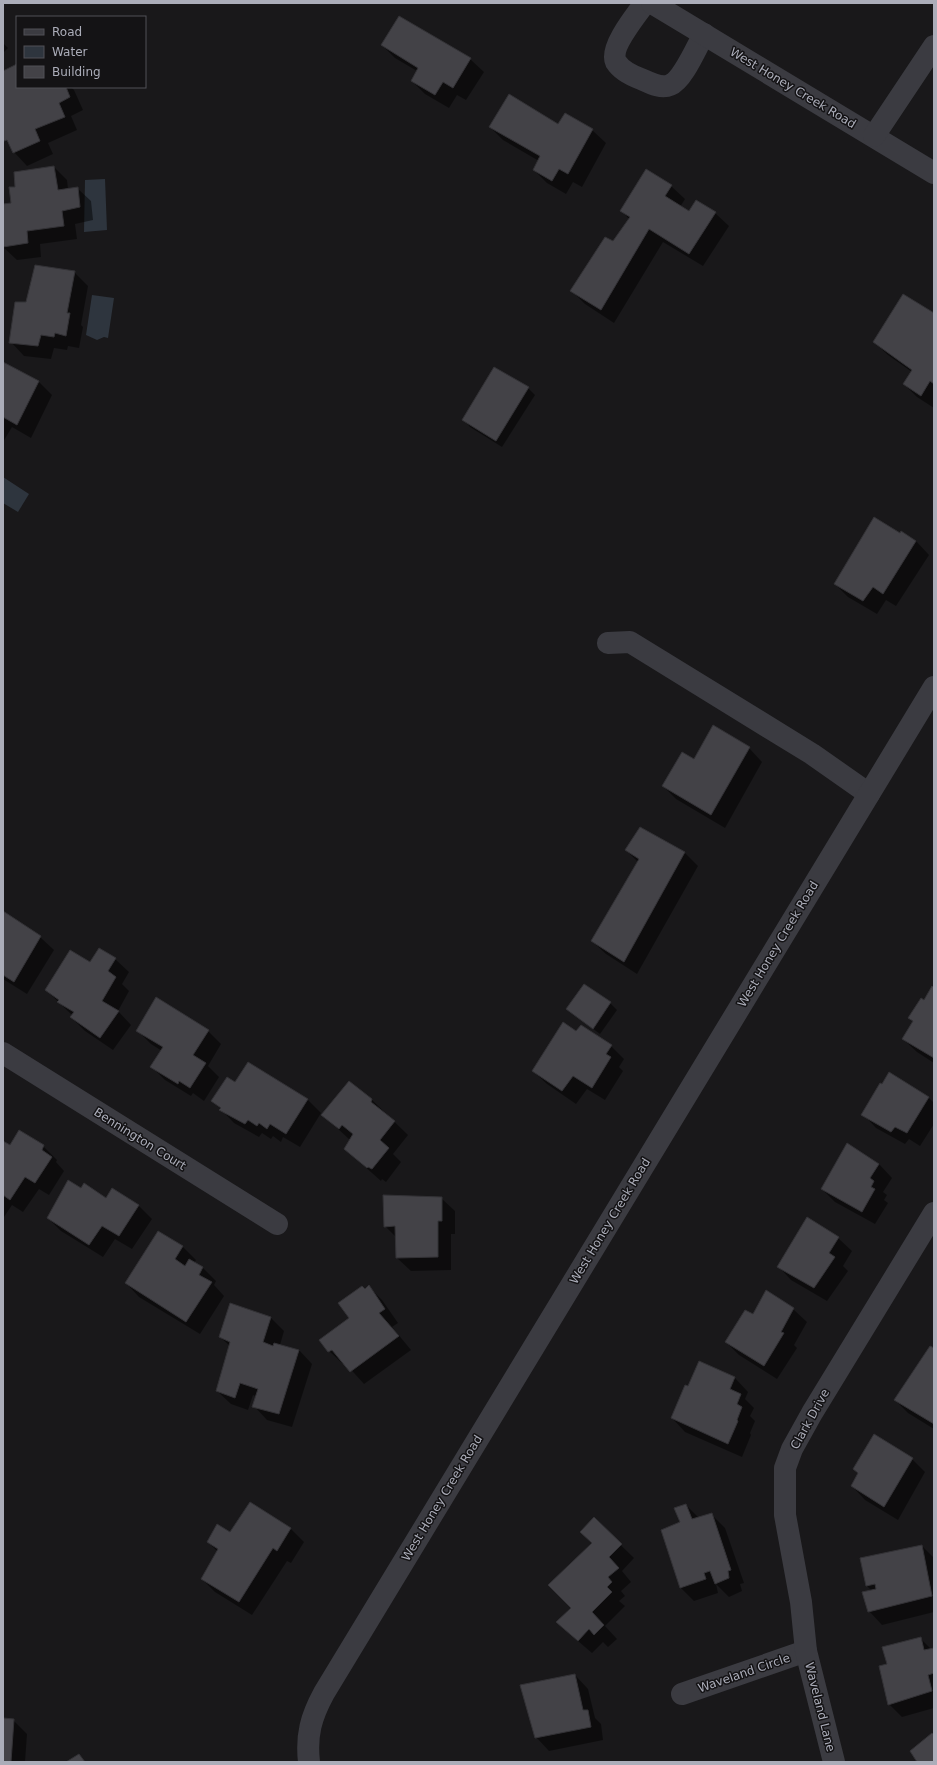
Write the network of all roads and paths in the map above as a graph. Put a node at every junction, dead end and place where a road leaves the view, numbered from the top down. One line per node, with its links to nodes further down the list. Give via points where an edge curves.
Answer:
1 (645, 3): 3 (street, via 619,41 615,54 616,62 631,75 660,86 671,85 680,77)
2 (652, 3): 3 (street, West Honey Creek Road)
3 (704, 34): 5 (street, West Honey Creek Road)
4 (934, 46): 5 (street)
5 (874, 136): 6 (street, West Honey Creek Road)
6 (934, 173)
7 (608, 643): 9 (street, via 630,642 812,754)
8 (934, 687): 9 (street, West Honey Creek Road)
9 (869, 794): 15 (street, West Honey Creek Road, via 315,1709 307,1744)
10 (3, 1053): 12 (street, Bennington Court)
11 (934, 1213): 13 (street, Clark Drive, via 812,1413 792,1449 785,1468 785,1516 801,1602)
12 (277, 1224)
13 (806, 1652): 14 (street, Waveland Circle); 16 (street, Waveland Lane)
14 (682, 1694)
15 (309, 1762)
16 (834, 1762)

